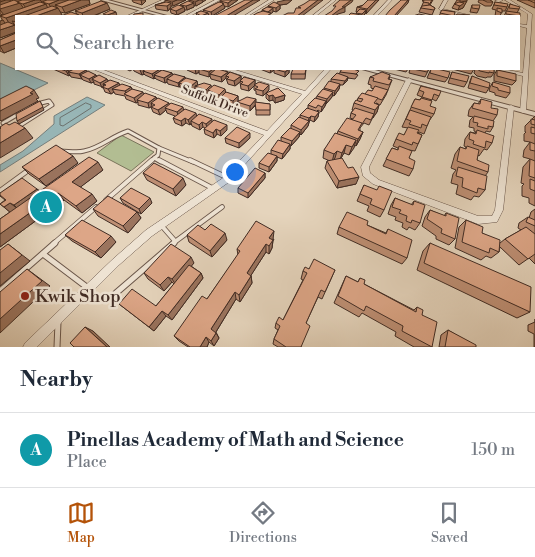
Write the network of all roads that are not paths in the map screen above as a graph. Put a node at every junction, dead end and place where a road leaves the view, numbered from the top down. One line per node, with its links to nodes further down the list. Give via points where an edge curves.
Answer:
1 (165, 0): 11 (street)
2 (218, 0): 14 (street)
3 (272, 0): 15 (street)
4 (334, 0): 16 (street)
5 (390, 0): 17 (street)
6 (446, 0): 18 (street, via 442,10)
7 (501, 0): 10 (street, via 496,2)
8 (507, 0): 10 (street)
9 (103, 2): 11 (street)
10 (515, 4): 20 (street, via 530,12)
11 (142, 10): 12 (street); 13 (street)
12 (131, 15)
13 (162, 15)
14 (189, 15)
15 (248, 15)
16 (315, 15)
17 (376, 15)
18 (466, 15)
19 (520, 25): 20 (street)
20 (530, 27): 22 (street)
21 (520, 47): 22 (street)
22 (528, 49): 28 (street)
23 (100, 70): 38 (street, Suffolk Drive)
24 (230, 70): 30 (street)
25 (327, 70): 30 (street)
26 (369, 70): 29 (street)
27 (502, 70): 28 (street)
28 (526, 75): 33 (street)
29 (409, 80): 32 (street); 32 (street, via 364,167 366,174 376,182 478,220 494,219 499,210)
30 (306, 93): 38 (street)
31 (32, 107): 37 (lane, via 45,101 52,105)
32 (510, 107): 33 (street)
33 (524, 110): 35 (street)
34 (24, 111): 36 (lane)
35 (535, 114)
36 (2, 123): 37 (lane)
37 (14, 129)
38 (269, 134): 43 (street)
39 (159, 148): 40 (lane, via 128,131 82,152 62,150); 41 (lane); 43 (lane, via 166,148)
40 (56, 153)
41 (154, 158): 44 (lane); 49 (lane)
42 (38, 164): 45 (lane)
43 (228, 178): 44 (street)
44 (215, 189): 47 (street)
45 (0, 190)
46 (222, 207): 48 (lane)
47 (161, 225): 48 (lane); 50 (street)
48 (175, 241): 52 (lane)
49 (43, 254): 50 (lane); 51 (lane)
50 (88, 288): 53 (street)
51 (0, 291)
52 (116, 293)
53 (58, 318): 54 (street); 55 (lane)
54 (29, 347)
55 (57, 347)

